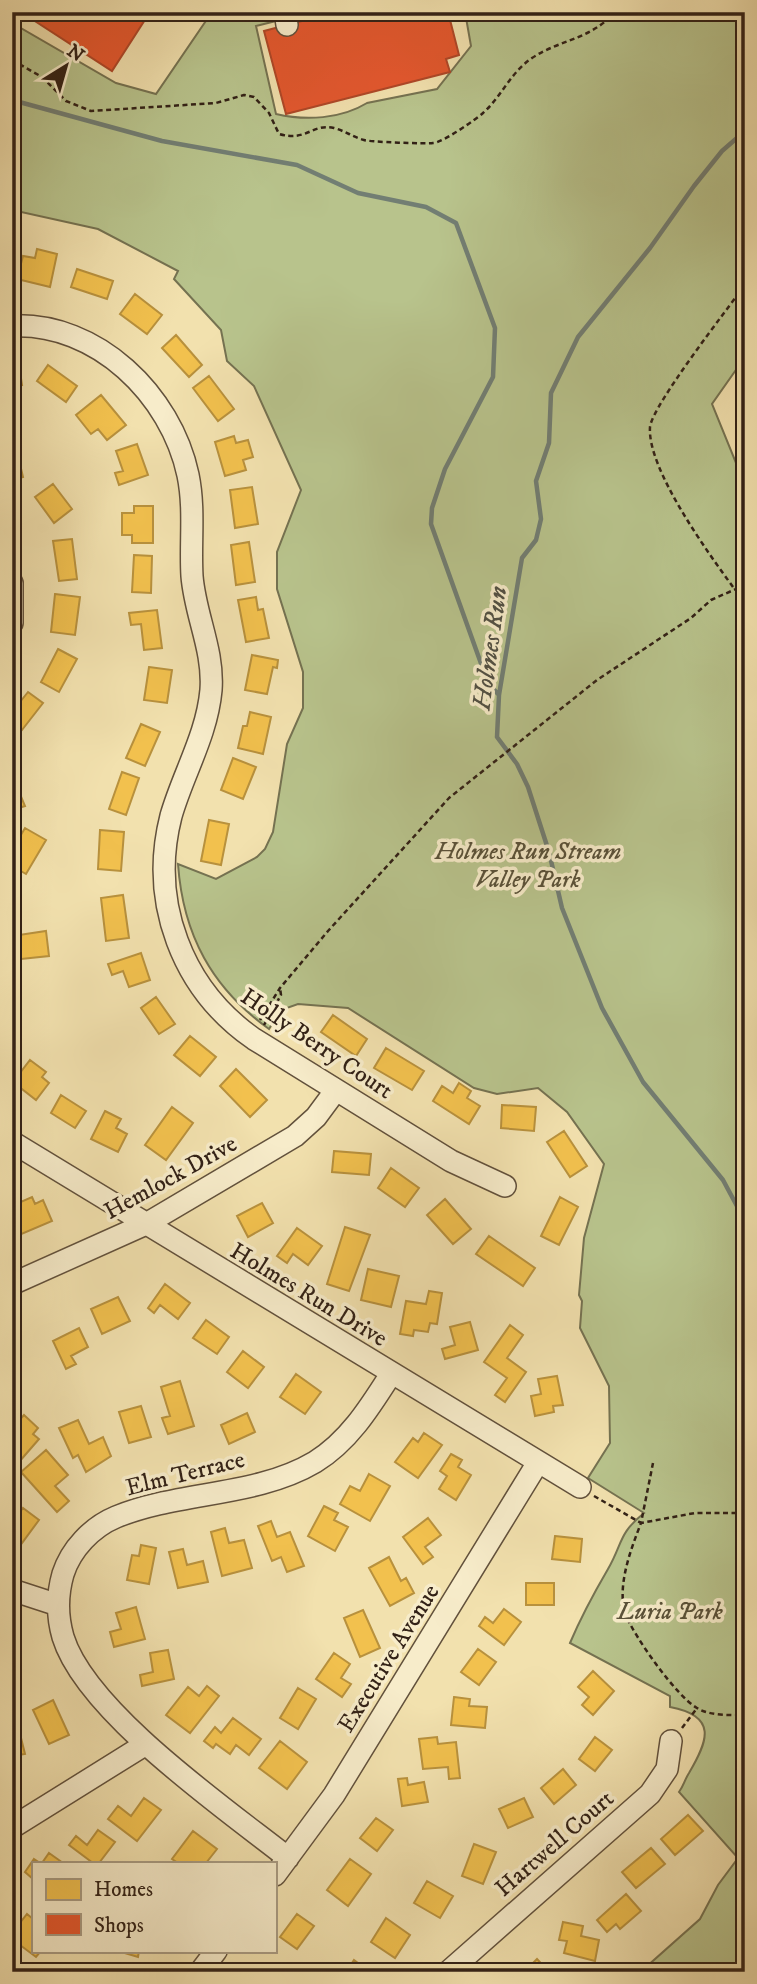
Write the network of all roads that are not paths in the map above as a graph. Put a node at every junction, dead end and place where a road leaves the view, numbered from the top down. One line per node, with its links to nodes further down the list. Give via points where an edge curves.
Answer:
1 (12, 326): 4 (street, Holly Berry Court, via 38,327 83,341 121,365 158,406 180,449 191,499 192,576 207,643 211,690 203,731 166,841 164,885 171,927 192,975 229,1020)
2 (12, 583): 3 (street)
3 (12, 623)
4 (336, 1090): 6 (street, Holly Berry Court, via 451,1161); 7 (street, Hemlock Drive, via 295,1136)
5 (12, 1142): 7 (street, Holmes Run Drive)
6 (505, 1185)
7 (146, 1224): 8 (street, Hemlock Drive); 9 (street, Holmes Run Drive)
8 (12, 1284)
9 (391, 1374): 10 (street, Holmes Run Drive); 13 (street, Elm Terrace, via 354,1428 306,1466 283,1476 144,1507 102,1524 75,1551 65,1569)
10 (537, 1464): 11 (street, Holmes Run Drive); 17 (street, Executive Avenue, via 334,1795)
11 (580, 1487)
12 (12, 1590): 13 (street)
13 (58, 1605): 15 (street, Elm Terrace, via 63,1638 76,1663)
14 (671, 1741): 20 (street, Hartwell Court, via 667,1769 650,1794)
15 (146, 1744): 16 (street); 17 (street, Elm Terrace)
16 (14, 1826)
17 (288, 1858): 18 (street, Executive Avenue)
18 (276, 1874)
19 (215, 1952): 21 (street)
20 (450, 1971)
21 (200, 1972)

